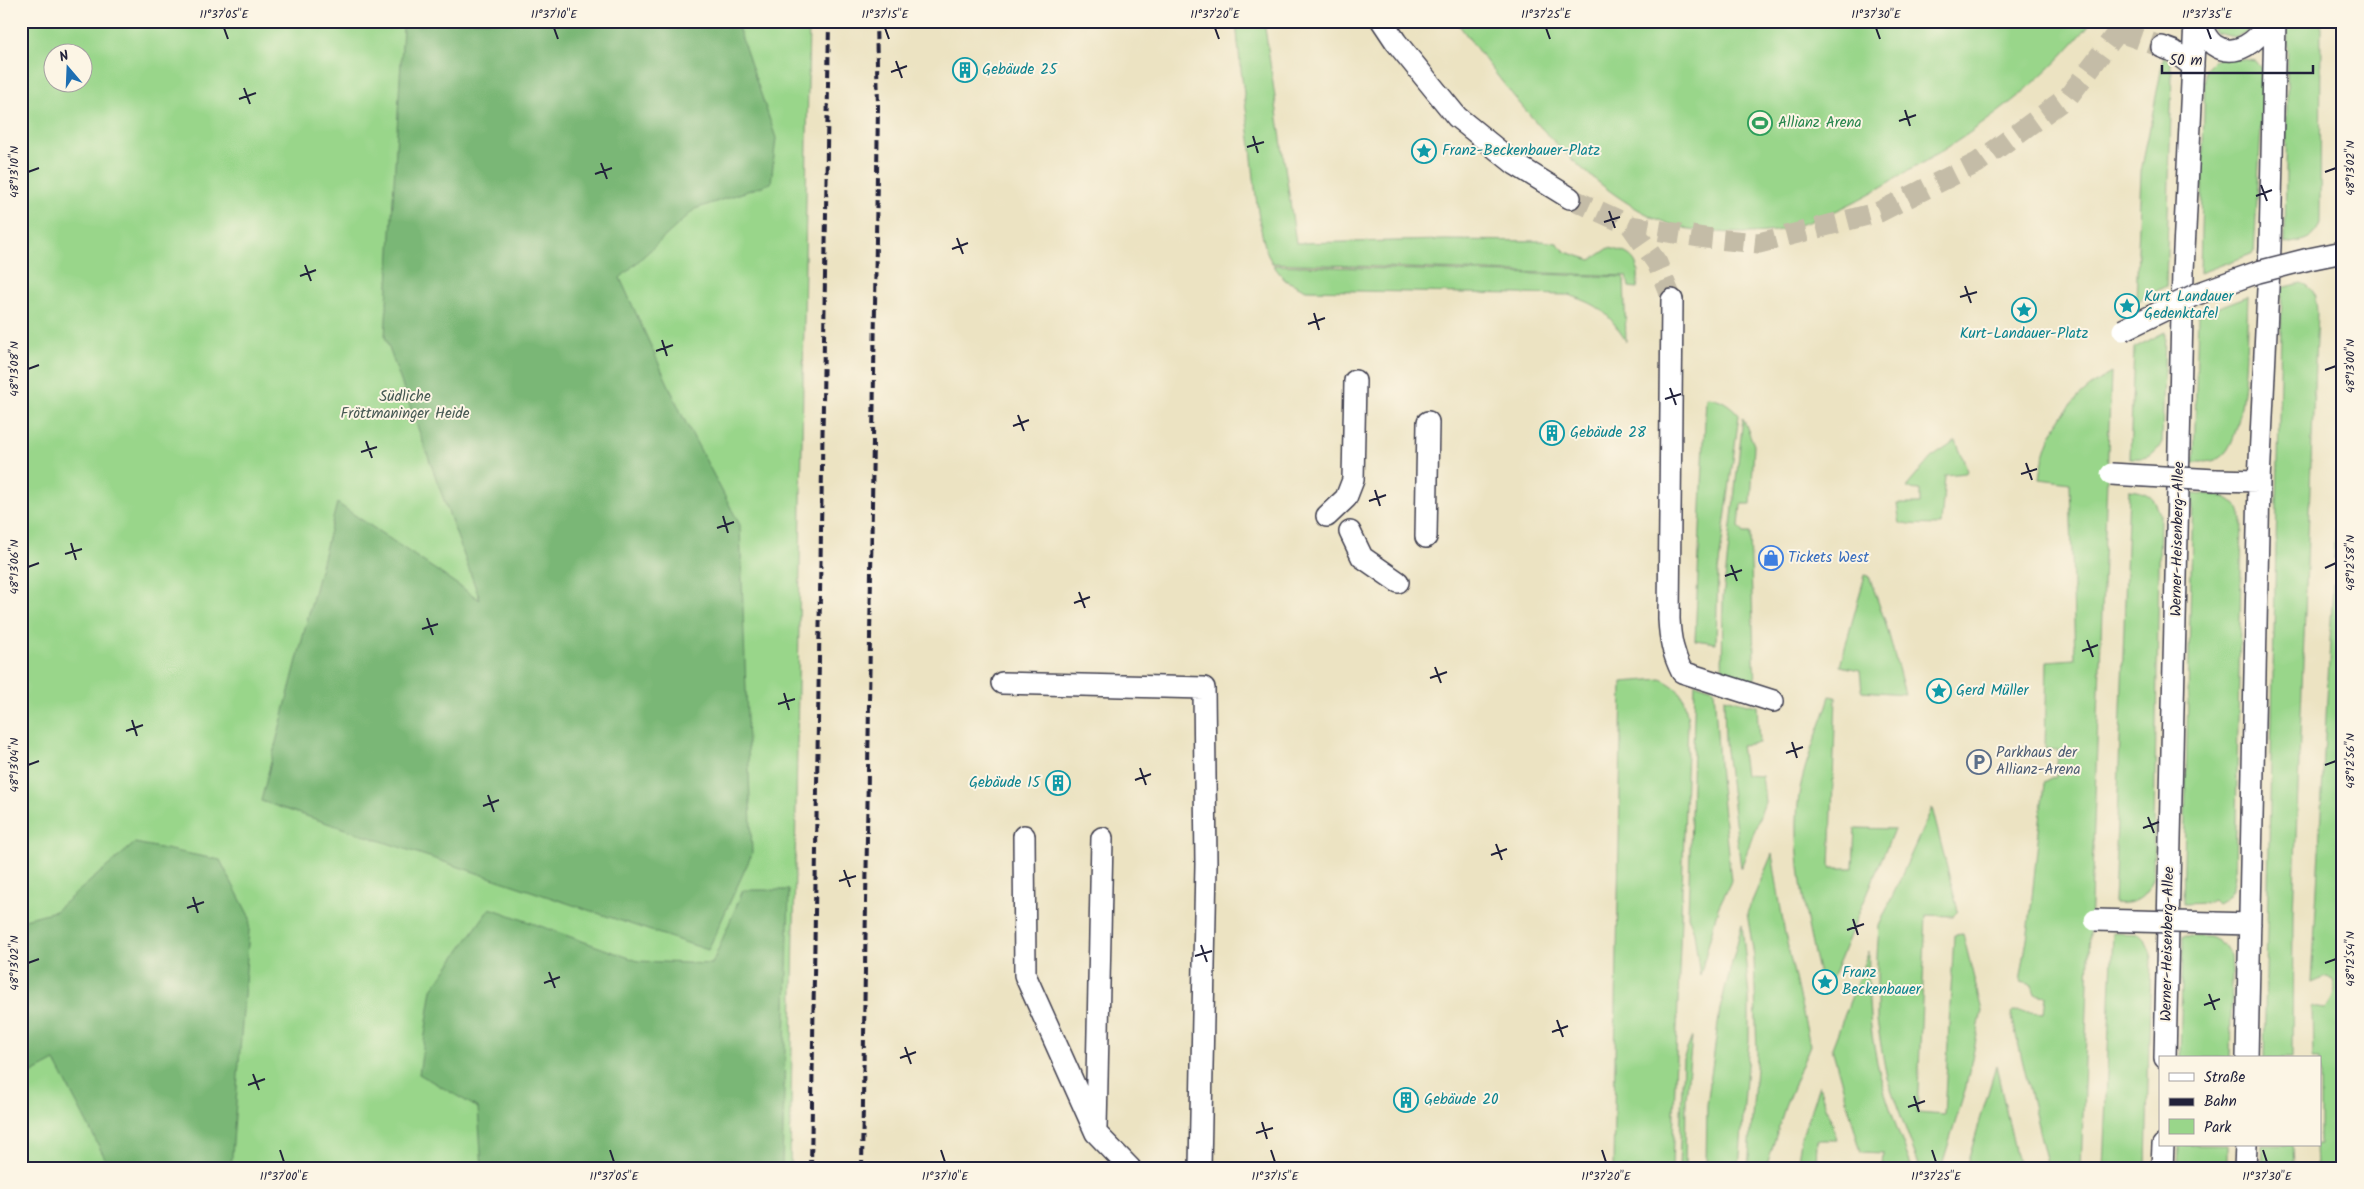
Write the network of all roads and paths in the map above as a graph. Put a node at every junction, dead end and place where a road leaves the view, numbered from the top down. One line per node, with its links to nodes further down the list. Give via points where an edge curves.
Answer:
1 (1382, 21): 8 (street, via 1457,117 1516,164)
2 (2195, 21): 7 (street, Werner-Heisenberg-Allee)
3 (2199, 21): 4 (street, via 2210,41 2226,50 2243,48 2255,40)
4 (2269, 21)
5 (2276, 21): 15 (street)
6 (2162, 47): 7 (street, via 2173,50)
7 (2193, 66): 26 (street, Werner-Heisenberg-Allee, via 2183,271)
8 (1570, 198)
9 (2343, 252): 11 (street, bridge, via 2258,272 2197,294)
10 (1672, 300): 21 (street, via 1670,641 1682,672)
11 (2123, 330)
12 (1355, 381): 16 (street, via 1353,480 1346,498)
13 (1428, 422): 18 (street)
14 (2111, 474): 15 (street, bridge)
15 (2259, 481): 25 (street)
16 (1327, 516)
17 (1350, 532): 19 (street, via 1362,557)
18 (1426, 537)
19 (1398, 582)
20 (1002, 683): 32 (street, via 1204,688 1206,864)
21 (1773, 701)
22 (1024, 836): 28 (street, via 1025,975)
23 (1102, 838): 28 (street)
24 (2095, 920): 25 (street, bridge)
25 (2250, 924): 27 (street)
26 (2165, 1056)
27 (2248, 1056)
28 (1096, 1133): 31 (street)
29 (2163, 1146): 33 (street)
30 (2246, 1146): 34 (street)
31 (1130, 1168)
32 (1200, 1168)
33 (2162, 1168)
34 (2245, 1168)

